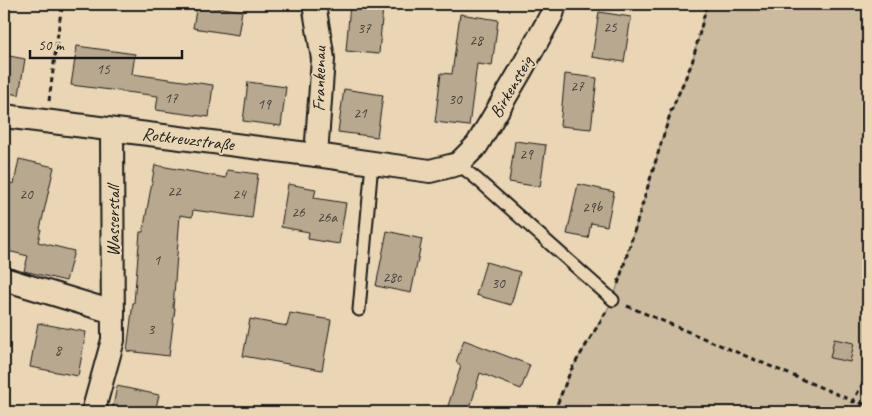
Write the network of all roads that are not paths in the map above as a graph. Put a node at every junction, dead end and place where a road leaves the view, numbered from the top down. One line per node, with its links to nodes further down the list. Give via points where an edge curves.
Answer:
1 (314, 4): 5 (street, Frankenau, via 323,59)
2 (554, 4): 7 (street, Birkensteig, via 552,14 477,144)
3 (4, 116): 4 (street, Rotkreuzstraße)
4 (112, 130): 5 (street, Rotkreuzstraße); 11 (street, Wasserstall)
5 (316, 155): 6 (street, Rotkreuzstraße)
6 (372, 163): 7 (street, Rotkreuzstraße, via 430,171); 10 (lane)
7 (458, 164): 9 (lane)
8 (4, 279): 11 (street)
9 (613, 300)
10 (359, 310)
11 (113, 312): 12 (street, Wasserstall, via 113,340)
12 (92, 412)

